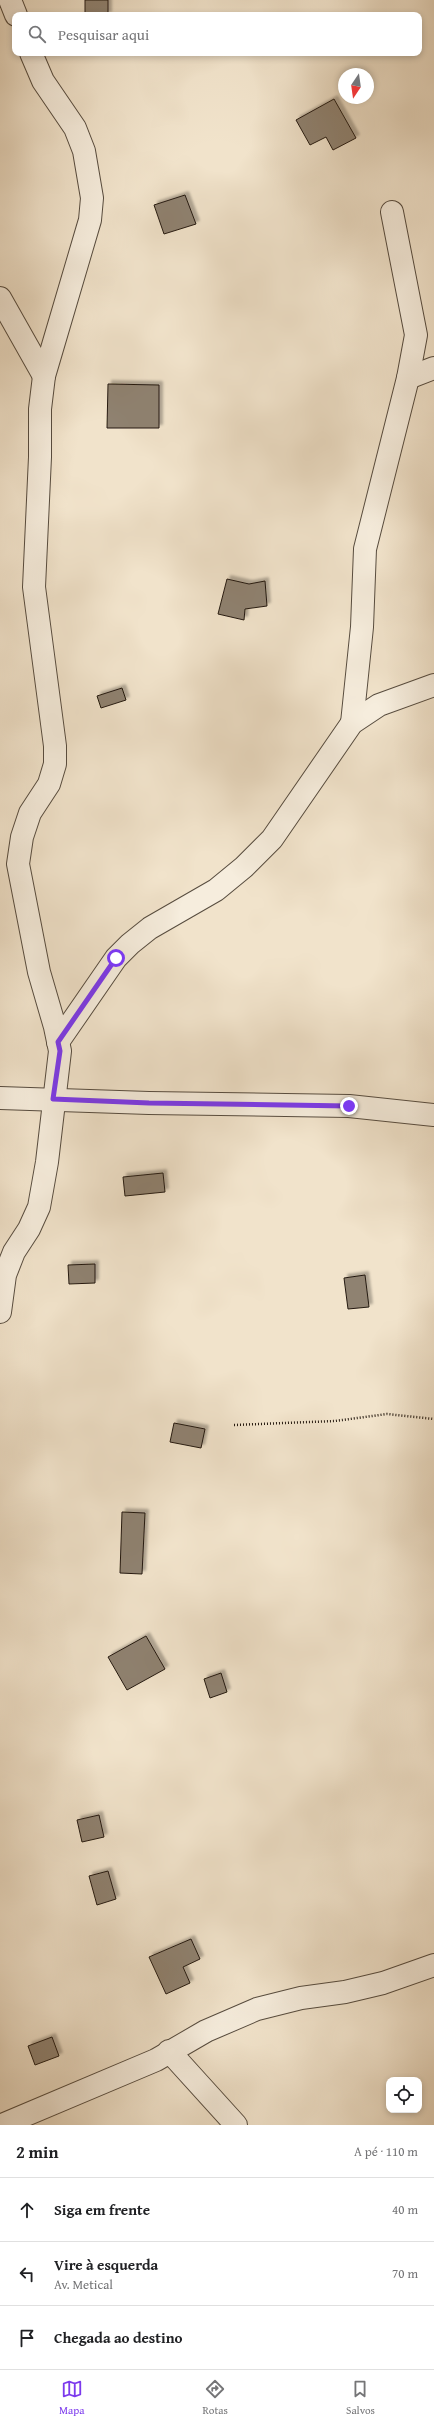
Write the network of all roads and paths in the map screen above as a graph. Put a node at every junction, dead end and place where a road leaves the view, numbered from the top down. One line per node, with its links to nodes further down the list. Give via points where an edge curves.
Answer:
1 (10, 0): 2 (street)
2 (15, 12)
3 (32, 56): 7 (street, via 43,81 75,128 84,151 92,198 90,220)
4 (392, 212): 8 (street, via 416,335)
5 (0, 298): 7 (street)
6 (434, 368): 8 (street)
7 (44, 376): 11 (street, via 40,409 34,587 55,746 55,764 49,784 30,813 22,837 18,864 39,972)
8 (408, 378): 10 (street, via 365,549 362,627)
9 (434, 685): 10 (street, via 379,705)
10 (352, 723): 11 (street, via 272,839 216,890 150,928 130,944 116,958)
11 (58, 1042): 13 (street, via 60,1051)
12 (0, 1098): 13 (street)
13 (53, 1099): 14 (street, via 349,1106); 15 (street, via 47,1162 39,1207 14,1252 5,1275)
14 (434, 1115)
15 (0, 1312)
16 (434, 1419): 17 (path, via 387,1414 327,1421)
17 (234, 1425)
18 (434, 1965): 19 (street, via 345,1992 300,1998 257,2009 206,2031)
19 (169, 2051): 20 (street, via 123,2075); 21 (street)
20 (2, 2125)
21 (236, 2125)

